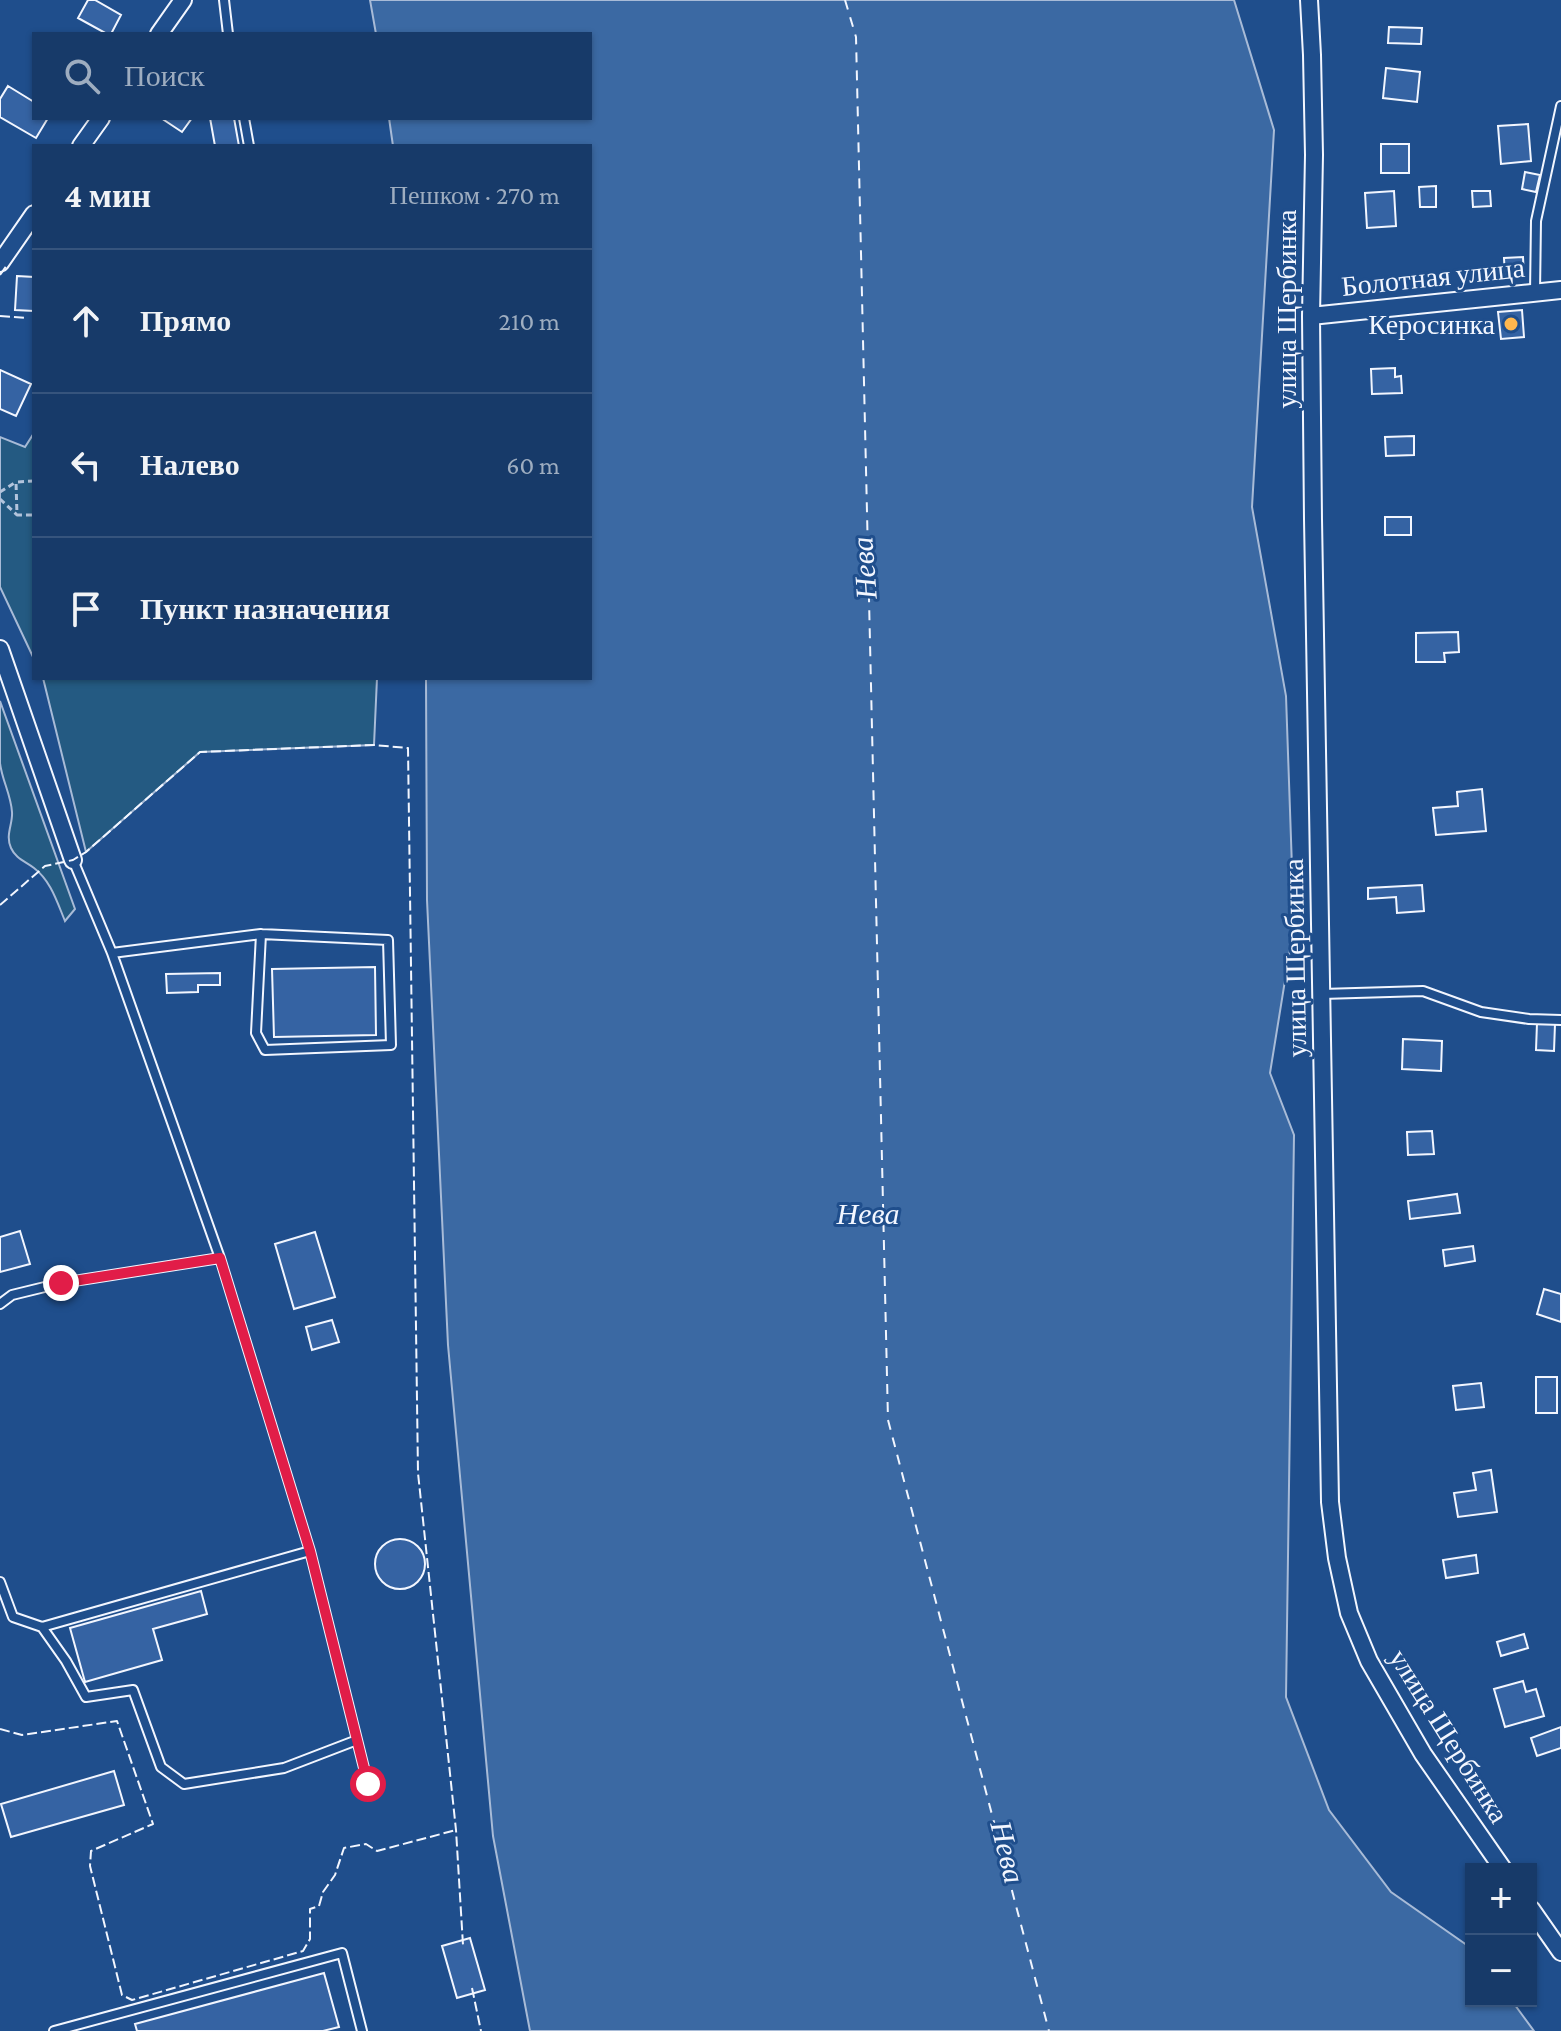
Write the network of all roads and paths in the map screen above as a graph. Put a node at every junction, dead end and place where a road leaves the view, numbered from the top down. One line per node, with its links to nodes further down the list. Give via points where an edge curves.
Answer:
1 (183, 0): 4 (street)
2 (224, 0): 5 (lane)
3 (1309, 0): 15 (street, улица Щербинка, via 1314,155)
4 (160, 32)
5 (228, 32)
6 (1561, 106): 14 (lane, via 1536,221)
7 (100, 120): 9 (street)
8 (244, 120): 10 (lane)
9 (82, 144)
10 (249, 144)
11 (32, 217): 12 (street)
12 (0, 263)
13 (1561, 290): 14 (street, Болотная улица)
14 (1535, 292): 15 (street, Болотная улица)
15 (1311, 316): 26 (street, улица Щербинка)
16 (32, 481): 17 (path)
17 (16, 482): 18 (path); 20 (path)
18 (0, 492)
19 (0, 499): 20 (path)
20 (17, 515): 21 (path)
21 (32, 515)
22 (0, 649): 23 (street)
23 (73, 860): 25 (lane)
24 (261, 934): 24 (lane, via 388,940 391,1045 265,1050 256,1033); 25 (lane)
25 (112, 953): 28 (lane)
26 (1322, 994): 27 (lane, via 1423,991 1481,1012); 35 (street, улица Щербинка, via 1330,1502 1337,1558 1349,1613 1369,1661 1423,1754)
27 (1561, 1020)
28 (220, 1258): 29 (lane, via 61,1283 12,1295); 30 (lane)
29 (0, 1304)
30 (310, 1551): 32 (lane); 33 (lane)
31 (0, 1582): 32 (lane, via 13,1617)
32 (42, 1627): 33 (lane, via 86,1697 133,1690 161,1767 184,1784 284,1768)
33 (357, 1740): 34 (lane)
34 (368, 1784)
35 (1499, 1863)
36 (1537, 1918): 37 (street)
37 (1561, 1952)
38 (54, 2031): 39 (lane, via 342,1953)
39 (362, 2031)

